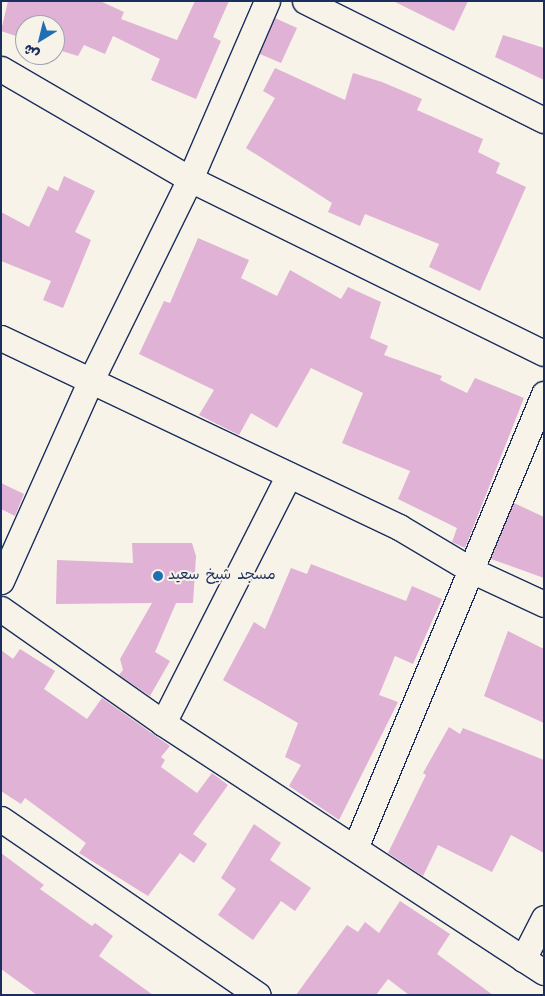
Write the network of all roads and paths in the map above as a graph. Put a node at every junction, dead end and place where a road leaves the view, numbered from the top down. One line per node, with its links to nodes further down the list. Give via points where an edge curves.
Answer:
1 (267, 1): 5 (street)
2 (305, 1): 4 (street)
3 (1, 69): 5 (street)
4 (544, 120)
5 (190, 179): 7 (street); 8 (street)
6 (1, 338): 8 (street)
7 (544, 353)
8 (91, 380): 10 (street); 12 (street)
9 (544, 394): 11 (street)
10 (290, 475): 11 (street, via 399,527); 15 (street)
11 (473, 571): 13 (street); 17 (street)
12 (1, 581)
13 (544, 604)
14 (1, 609): 15 (street)
15 (163, 723): 17 (street)
16 (1, 818): 21 (street)
17 (355, 848): 19 (street)
18 (544, 918): 19 (street)
19 (523, 958): 20 (street)
20 (544, 972)
21 (258, 995)

